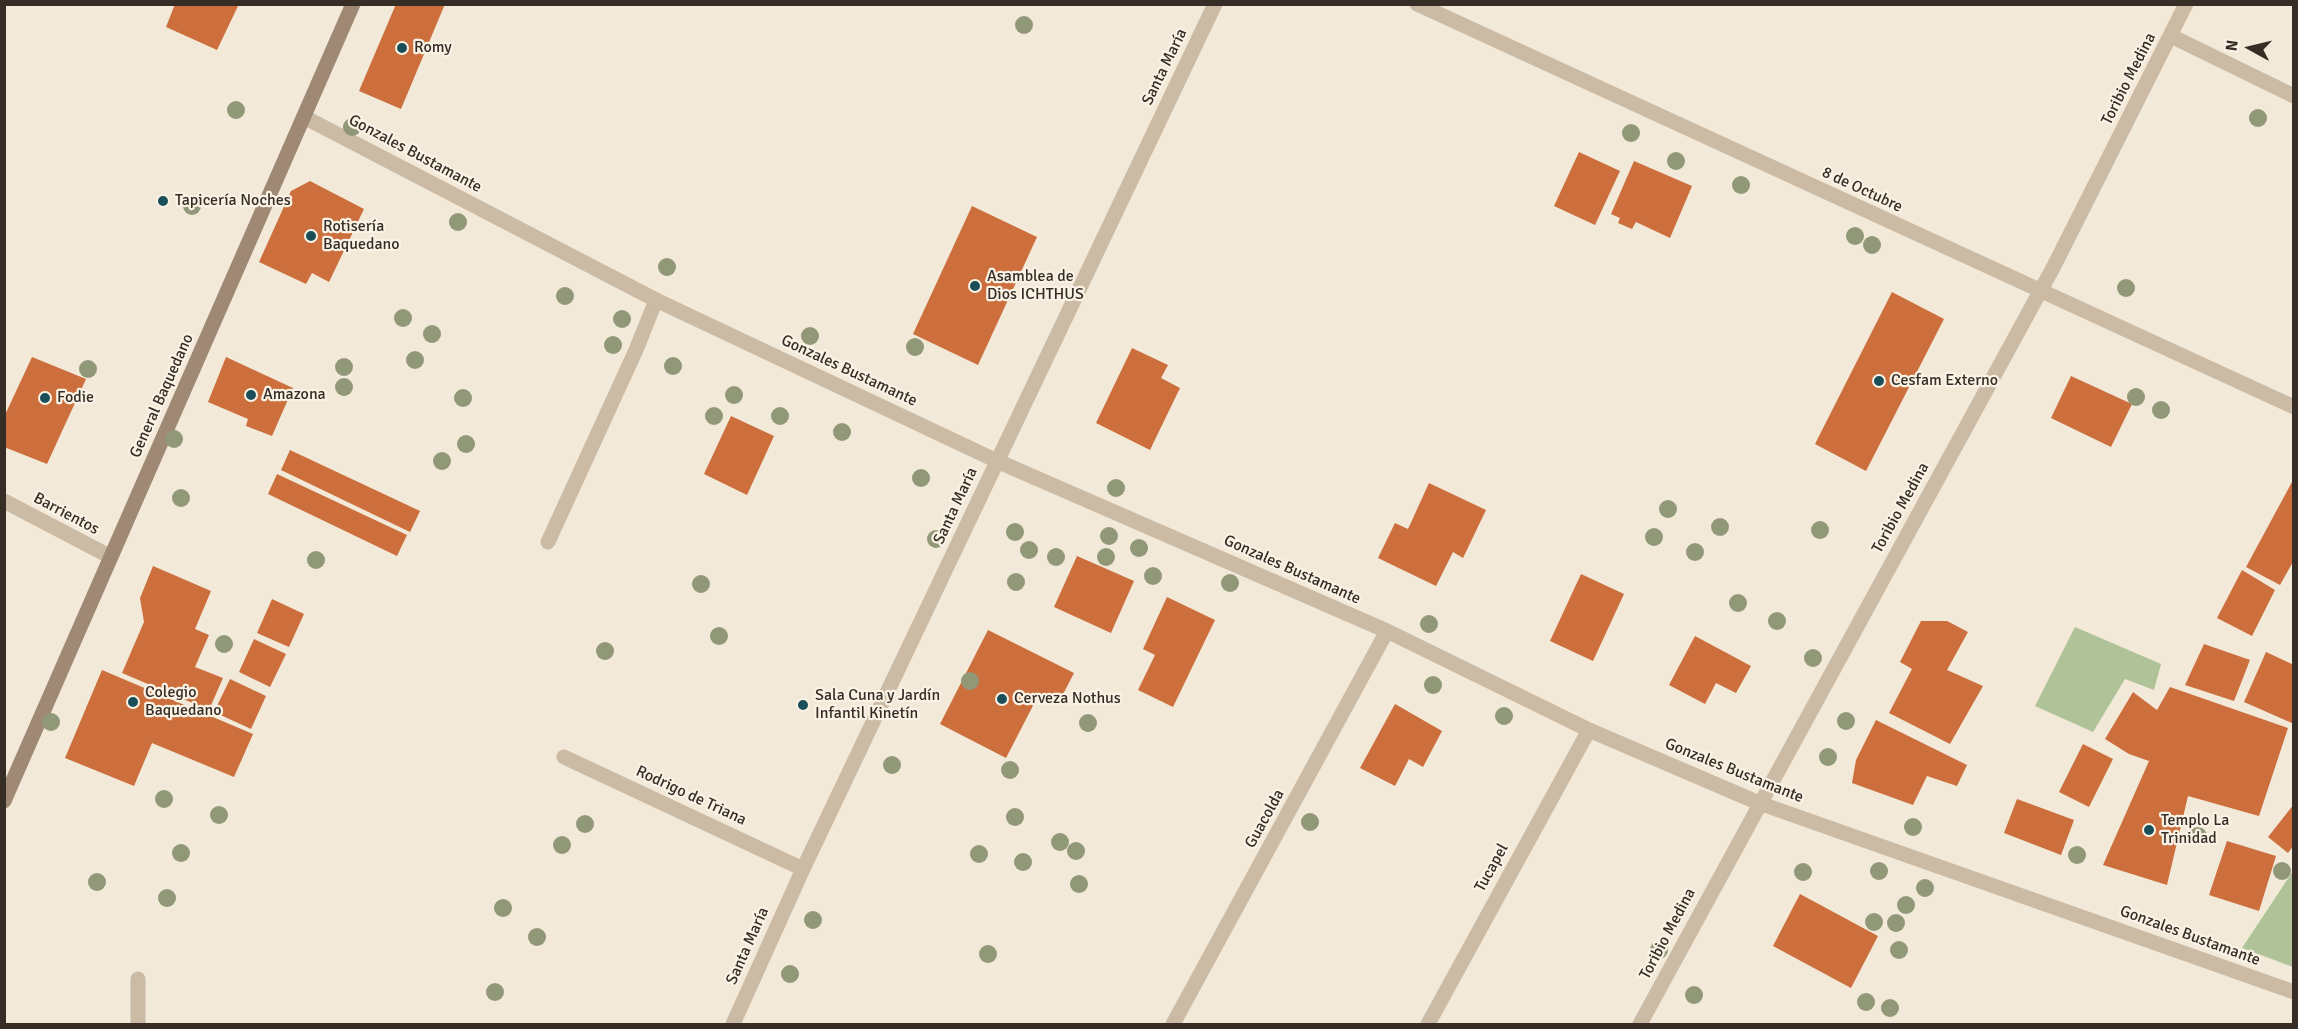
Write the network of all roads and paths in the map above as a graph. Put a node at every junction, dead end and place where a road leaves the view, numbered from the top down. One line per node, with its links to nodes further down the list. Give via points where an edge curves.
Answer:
1 (353, 4): 7 (street, General Baquedano)
2 (1215, 4): 11 (street, Santa María)
3 (1417, 4): 8 (street, 8 de Octubre)
4 (2186, 4): 5 (street, Toribio Medina)
5 (2171, 36): 6 (street); 8 (street, Toribio Medina)
6 (2294, 96)
7 (304, 117): 9 (street, Gonzales Bustamante); 14 (street, General Baquedano)
8 (2040, 292): 10 (street, 8 de Octubre); 19 (street, Toribio Medina)
9 (656, 300): 11 (street, Gonzales Bustamante); 13 (street)
10 (2294, 407)
11 (997, 461): 15 (street, Gonzales Bustamante); 20 (street, Santa María)
12 (4, 501): 14 (street, Barrientos)
13 (548, 542)
14 (111, 557): 18 (street, General Baquedano)
15 (1388, 631): 16 (street, Gonzales Bustamante); 25 (street, Guacolda)
16 (1589, 730): 19 (street, Gonzales Bustamante); 26 (street, Tucapel)
17 (564, 757): 20 (street, Rodrigo de Triana)
18 (4, 801)
19 (1759, 803): 22 (street, Gonzales Bustamante); 27 (street, Toribio Medina)
20 (803, 869): 24 (street, Santa María)
21 (138, 979): 23 (street)
22 (2294, 992)
23 (138, 1024)
24 (733, 1024)
25 (1173, 1024)
26 (1428, 1024)
27 (1640, 1024)

